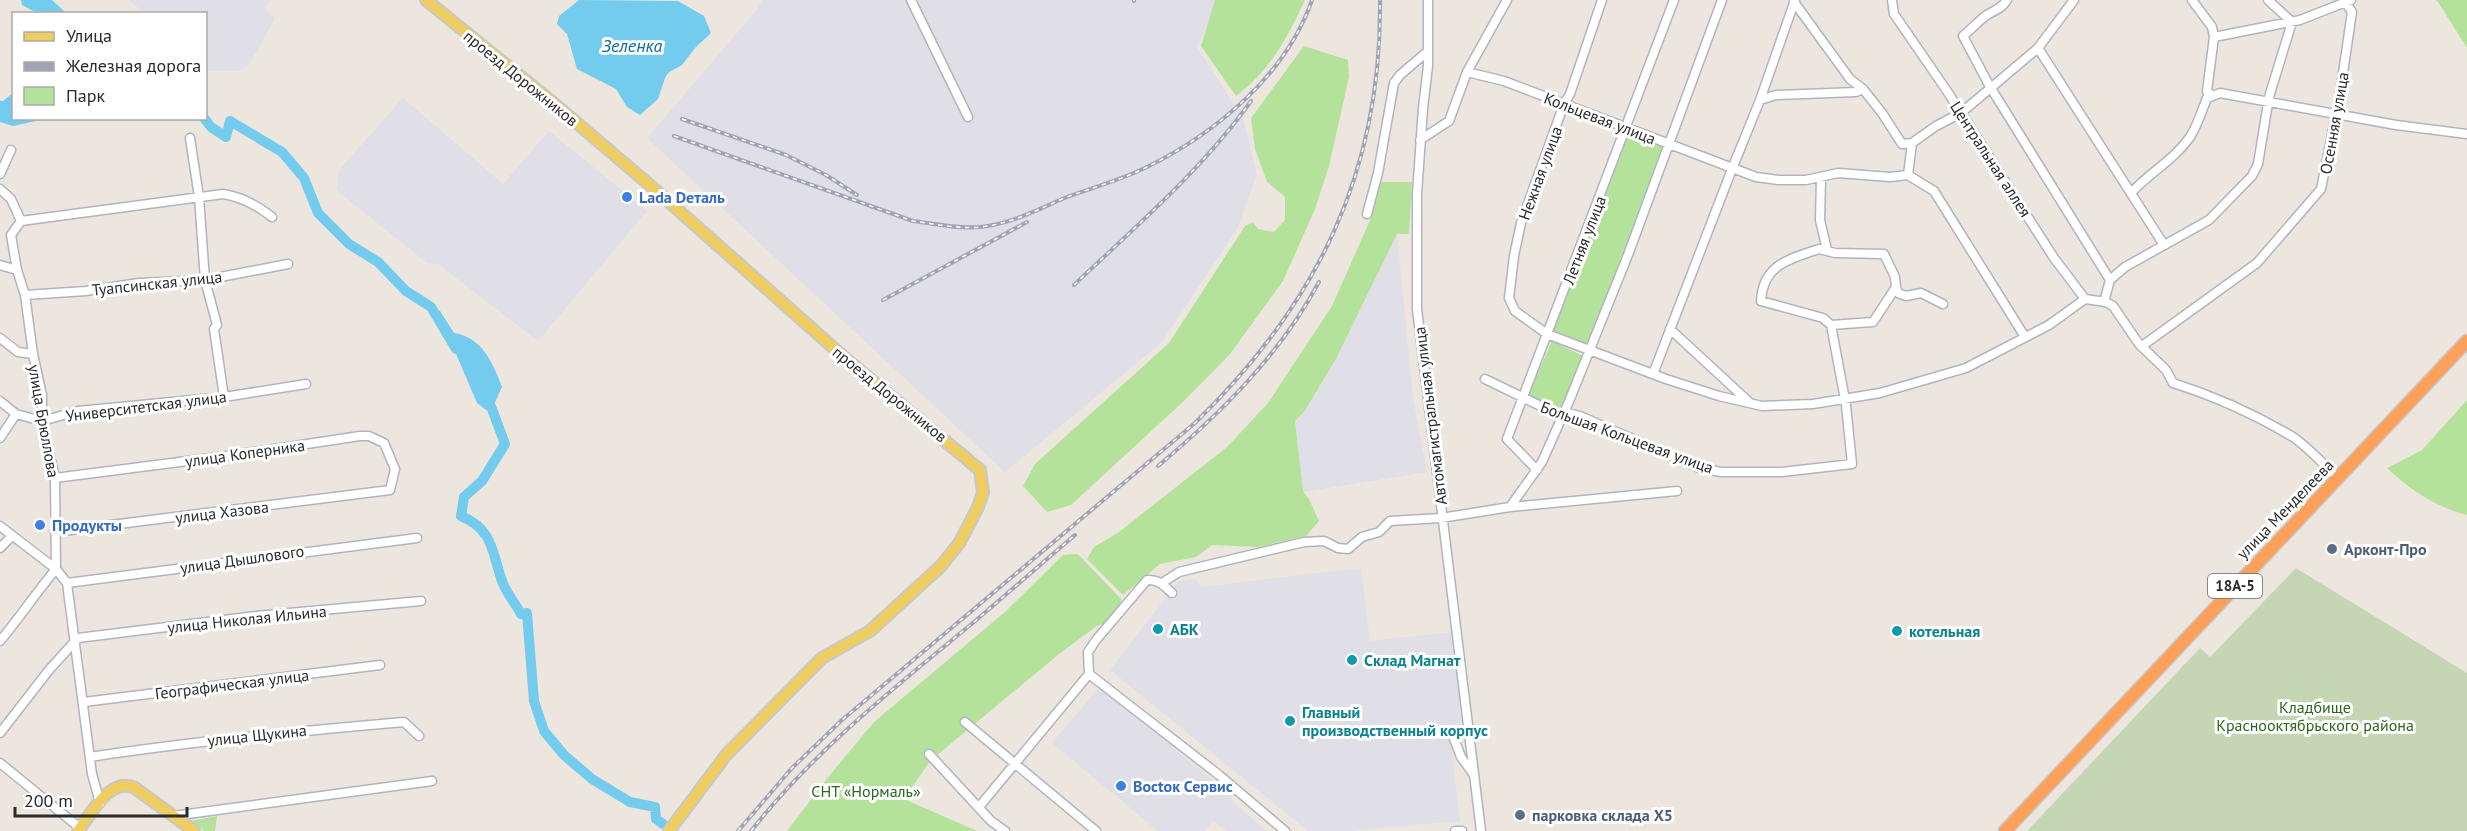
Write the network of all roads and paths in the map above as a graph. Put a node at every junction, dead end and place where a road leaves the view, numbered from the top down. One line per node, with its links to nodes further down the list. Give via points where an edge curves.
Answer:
1 (911, 0): 28 (street)
2 (1428, 0): 18 (street, Автомагистральная улица)
3 (1507, 0): 19 (street)
4 (1602, 0): 25 (street, Нежная улица)
5 (1674, 0): 29 (street, Летняя улица)
6 (1722, 0): 34 (street)
7 (1892, 0): 26 (street, Центральная аллея, via 1894,14)
8 (2007, 0): 20 (street, via 1963,36)
9 (2074, 0): 17 (street)
10 (2192, 0): 16 (street, via 2212,27)
11 (2268, 0): 15 (street)
12 (1795, 1): 21 (street, via 1850,79); 23 (street)
13 (2347, 1): 15 (street); 27 (street, Осенняя улица, via 2352,12)
14 (429, 2): 117 (main road, проезд Дорожников, via 660,193 846,359 980,470 983,494 978,507 960,542 941,567 870,631 822,658 726,756)
15 (2291, 22): 16 (street); 24 (street)
16 (2214, 37): 22 (street)
17 (2038, 48): 20 (street); 41 (street)
18 (1428, 51): 32 (street, Автомагистральная улица); 43 (street, via 1394,83)
19 (1467, 72): 25 (street, Кольцевая улица, via 1504,81); 32 (street, via 1449,121)
20 (1991, 87): 26 (street); 52 (street)
21 (1863, 89): 23 (street, via 1776,95); 33 (street, via 1902,144)
22 (2209, 93): 24 (street, via 2210,97 2220,93); 41 (street, via 2190,136)
23 (1761, 100): 36 (street)
24 (2268, 102): 27 (street); 46 (street, via 2258,164 2252,176 2209,220)
25 (1564, 104): 29 (street, Кольцевая улица); 60 (street, Нежная улица, via 1521,223 1509,298 1515,311)
26 (1961, 113): 33 (street); 55 (street, Центральная аллея, via 2054,258)
27 (2336, 114): 30 (street); 64 (street, Осенняя улица, via 2321,189 2257,263)
28 (968, 117)
29 (1627, 128): 34 (street, Кольцевая улица); 60 (street, Летняя улица)
30 (2467, 134)
31 (190, 138): 42 (street)
32 (1420, 140): 86 (street, Автомагистральная улица, via 1417,309)
33 (1912, 143): 38 (street)
34 (1669, 144): 36 (street, Кольцевая улица); 65 (street)
35 (11, 150): 37 (street)
36 (1732, 169): 39 (street, Кольцевая улица, via 1778,180); 59 (street)
37 (0, 174)
38 (1908, 175): 39 (street, Кольцевая улица, via 1838,173); 62 (street, via 1934,191)
39 (1821, 178): 47 (street, via 1820,220)
40 (0, 189): 45 (street, via 11,199)
41 (2131, 193): 46 (street)
42 (199, 197): 44 (street, via 233,196 259,206); 45 (street); 51 (street)
43 (1367, 214)
44 (272, 218)
45 (21, 221): 50 (street, улица Брюллова, via 11,235)
46 (2164, 245): 52 (street)
47 (1827, 250): 53 (street, via 1884,254); 58 (street, via 1819,249 1782,262 1768,276 1761,301 1823,318)
48 (288, 264): 51 (street, Туапсинская улица)
49 (0, 265): 50 (street)
50 (17, 270): 54 (street, улица Брюллова)
51 (205, 280): 54 (street, Туапсинская улица); 71 (street, via 217,325 214,329)
52 (2110, 280): 56 (street)
53 (1896, 287): 57 (street, via 1906,296 1921,293); 58 (street, via 1874,322)
54 (25, 295): 67 (street, улица Брюллова)
55 (2085, 299): 56 (street); 62 (street)
56 (2104, 302): 64 (street, via 2113,306)
57 (1943, 304)
58 (1831, 325): 73 (street)
59 (1670, 329): 68 (street); 75 (street)
60 (1547, 334): 65 (street); 72 (street, Летняя улица)
61 (0, 338): 67 (street, via 18,352)
62 (2025, 338): 73 (street, via 1966,368)
63 (2467, 341): 82 (highway, улица Менделеева / 18А-5)
64 (2142, 346): 82 (street, via 2173,383 2196,390 2294,438)
65 (1590, 350): 68 (street); 76 (street)
66 (2467, 351): 125 (highway, улица Менделеева / 18А-5)
67 (33, 354): 78 (street, улица Брюллова, via 42,395)
68 (1653, 374): 75 (street)
69 (1485, 379): 72 (street, Большая Кольцевая улица)
70 (306, 384): 71 (street, Университетская улица)
71 (224, 397): 78 (street, Университетская улица, via 78,411)
72 (1521, 397): 76 (street, Большая Кольцевая улица, via 1559,415); 80 (street, Летняя улица, via 1507,439)
73 (1844, 399): 75 (street, via 1813,404); 76 (street, Большая Кольцевая улица, via 1852,464 1782,472 1721,472 1697,467)
74 (0, 401): 77 (street)
75 (1750, 403)
76 (1564, 412): 80 (street)
77 (16, 414): 78 (street, Университетская улица); 79 (street)
78 (42, 420): 81 (street, улица Брюллова)
79 (0, 438)
80 (1537, 470): 85 (street)
81 (55, 478): 83 (street, улица Коперника, via 369,436 384,443 395,470); 88 (street, улица Брюллова)
82 (2338, 478): 124 (highway, улица Менделеева / 18А-5)
83 (390, 490): 88 (street, улица Хазова)
84 (1677, 491): 85 (street)
85 (1510, 507): 86 (street)
86 (1441, 518): 94 (street, via 1390,521 1379,532 1362,537 1348,549 1338,549 1324,541 1304,542 1179,572); 110 (street, Автомагистральная улица)
87 (0, 526): 89 (street)
88 (55, 532): 92 (street, улица Брюллова)
89 (12, 536): 91 (street); 92 (street)
90 (417, 538): 93 (street, улица Дышлового)
91 (0, 548)
92 (56, 569): 93 (street); 98 (street)
93 (67, 583): 97 (street)
94 (1162, 583): 95 (street); 100 (street, via 1148,580 1096,640 1088,652)
95 (1172, 593)
96 (421, 601): 97 (street, улица Николая Ильина, via 256,616)
97 (74, 640): 101 (street); 103 (street)
98 (0, 641)
99 (380, 665): 101 (street, Географическая улица)
100 (1089, 674): 109 (street); 120 (street)
101 (84, 702): 107 (street)
102 (964, 722): 109 (street)
103 (0, 733)
104 (420, 736): 107 (street, улица Щукина, via 404,722 235,737)
105 (1453, 736): 110 (street)
106 (929, 754): 113 (street)
107 (90, 757): 112 (street)
108 (0, 763): 115 (street)
109 (1015, 763): 113 (street); 119 (street)
110 (1475, 778): 123 (street, Автомагистральная улица)
111 (432, 781): 114 (street)
112 (100, 803): 114 (main road, via 113,788 130,786); 115 (main road)
113 (979, 807): 118 (street)
114 (173, 816): 116 (main road)
115 (79, 830)
116 (194, 831)
117 (669, 831)
118 (1005, 831)
119 (1096, 831)
120 (1285, 831)
121 (1455, 831): 122 (street)
122 (1461, 831)
123 (1481, 831)
124 (2005, 831)
125 (2013, 831)

